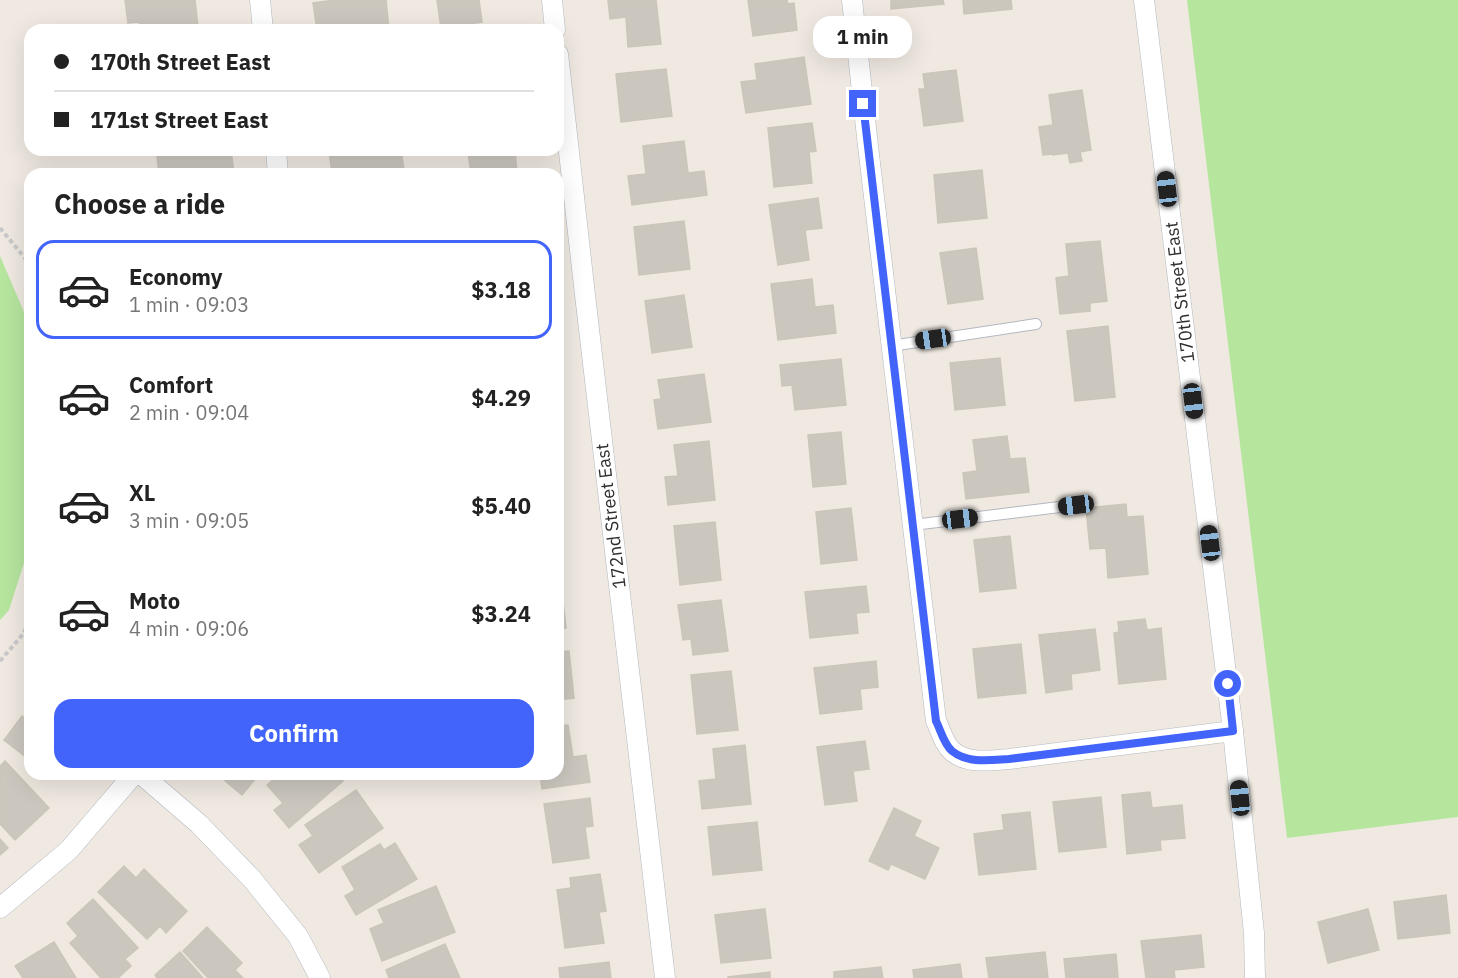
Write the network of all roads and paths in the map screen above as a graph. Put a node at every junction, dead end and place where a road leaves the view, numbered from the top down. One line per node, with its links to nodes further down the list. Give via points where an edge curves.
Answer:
1 (260, 0): 5 (street)
2 (552, 0): 6 (street)
3 (852, 0): 11 (street)
4 (1144, 0): 16 (street, 170th Street East)
5 (262, 24)
6 (554, 24)
7 (564, 107): 21 (street, 172nd Street East)
8 (0, 228): 9 (path)
9 (24, 257)
10 (1036, 324): 11 (lane)
11 (891, 346): 13 (street)
12 (1076, 505): 13 (lane)
13 (913, 525): 16 (street, via 936,721 952,751 978,761 1009,759)
14 (24, 633): 15 (path)
15 (0, 661)
16 (1233, 731): 22 (street, 170th Street East)
17 (129, 780): 19 (street, via 69,850)
18 (148, 780): 20 (street, via 199,824 252,879 298,936)
19 (0, 908)
20 (320, 978)
21 (665, 978)
22 (1255, 978)

